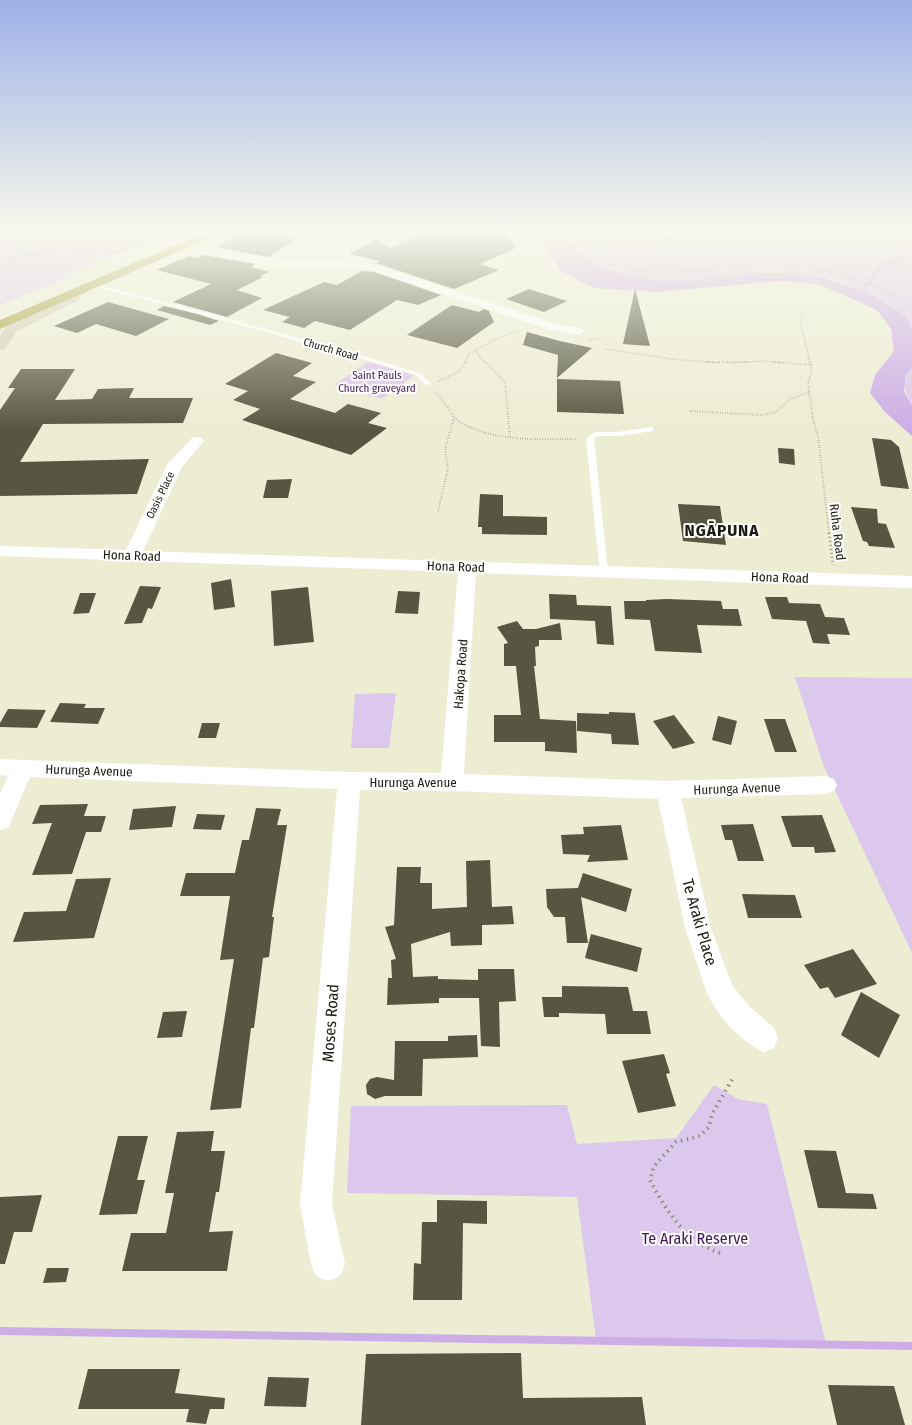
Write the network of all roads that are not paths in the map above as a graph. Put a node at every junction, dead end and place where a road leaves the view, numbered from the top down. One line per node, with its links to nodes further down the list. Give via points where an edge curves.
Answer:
1 (41, 298): 6 (highway)
2 (64, 298): 7 (highway)
3 (73, 298): 9 (street, via 12,328)
4 (135, 298): 10 (lane, Church Road, via 199,312 417,374)
5 (464, 298): 8 (street, via 554,327)
6 (0, 315)
7 (0, 325)
8 (578, 331)
9 (0, 346)
10 (428, 384)
11 (650, 429): 16 (lane, via 618,434 595,434 590,439)
12 (197, 441): 14 (street, Oasis Place, via 175,465)
13 (0, 551): 14 (street, Hona Road)
14 (132, 555): 15 (street, Hona Road)
15 (467, 567): 16 (street, Hona Road); 21 (street, Hakopa Road)
16 (603, 571): 17 (street, Hona Road)
17 (912, 582)
18 (0, 766): 19 (street, Hurunga Avenue)
19 (23, 768): 20 (street, Hurunga Avenue); 24 (street)
20 (349, 782): 21 (street, Hurunga Avenue); 26 (street, Moses Road, via 316,1204)
21 (452, 782): 23 (street, Hurunga Avenue)
22 (826, 785): 23 (street, Hurunga Avenue)
23 (668, 790): 25 (street, Te Araki Place, via 698,928 721,993 739,1015)
24 (0, 821)
25 (764, 1038)
26 (328, 1264)

